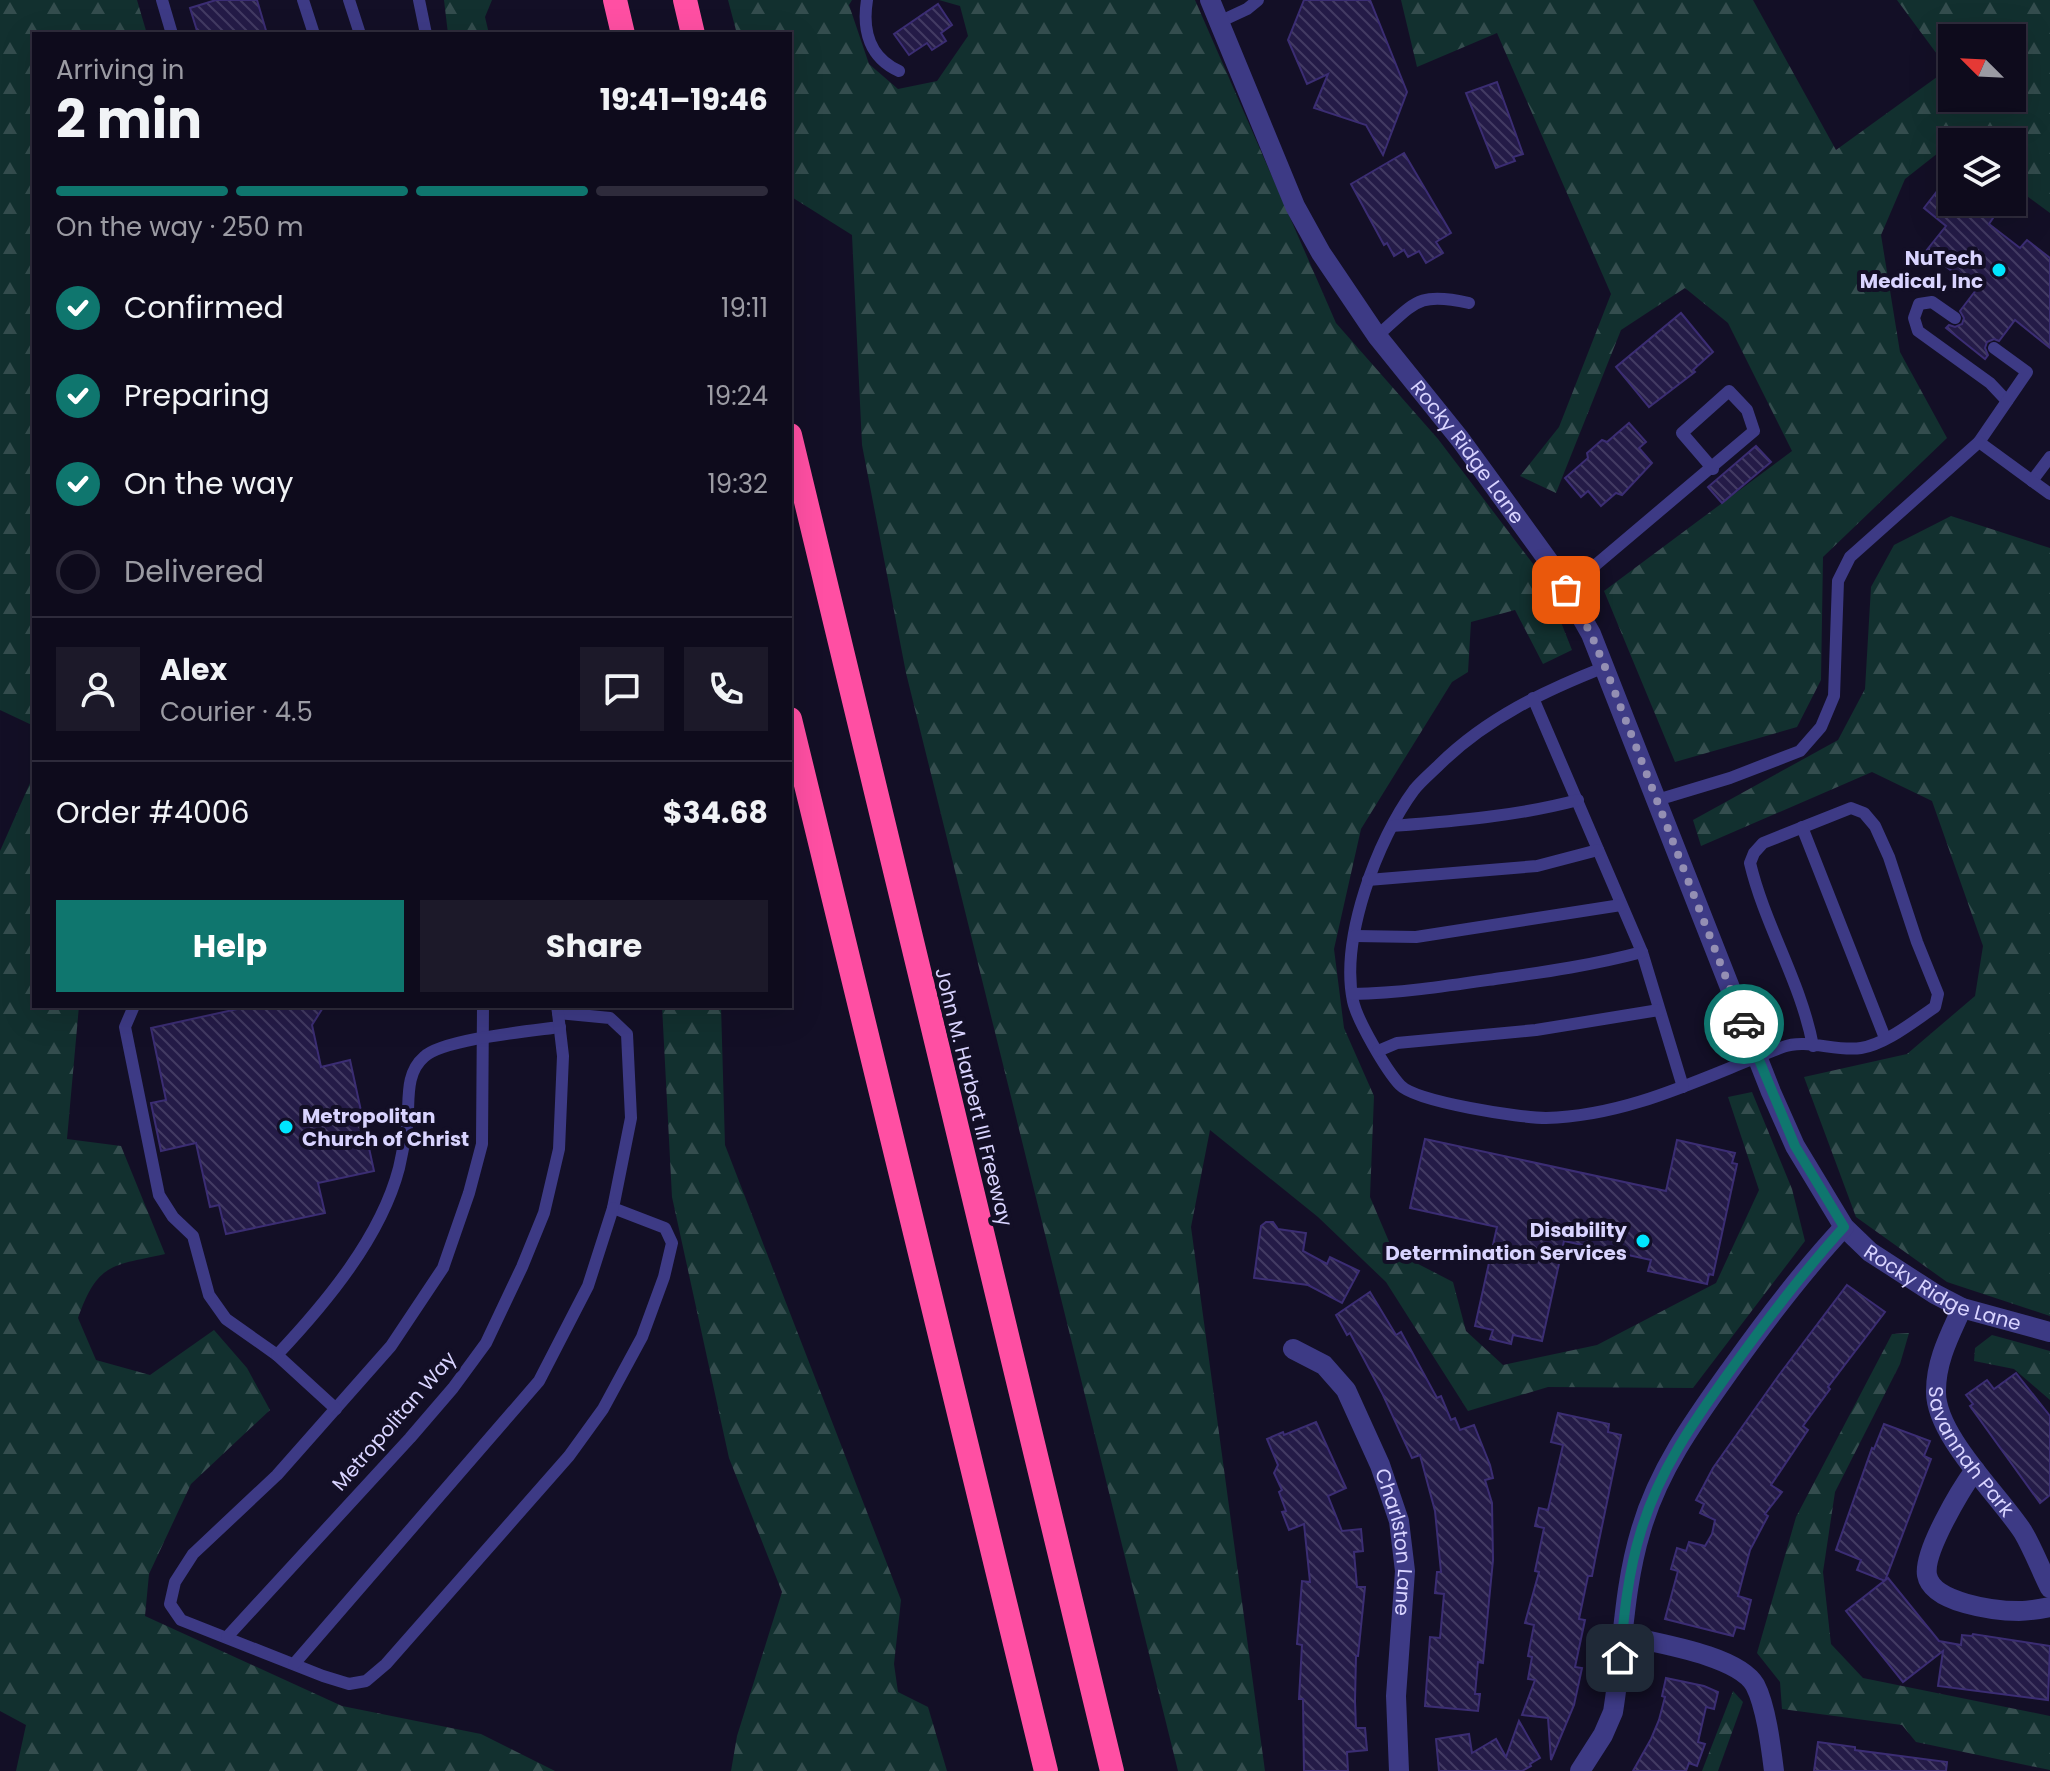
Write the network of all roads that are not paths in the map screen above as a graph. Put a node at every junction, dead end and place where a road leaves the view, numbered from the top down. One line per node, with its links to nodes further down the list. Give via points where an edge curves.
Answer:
1 (162, 0): 11 (lane)
2 (303, 0): 12 (lane)
3 (349, 0): 13 (lane)
4 (419, 0): 14 (lane)
5 (615, 0): 15 (highway)
6 (685, 0): 16 (highway)
7 (867, 0): 17 (lane, via 874,53)
8 (1210, 0): 10 (street, Rocky Ridge Lane)
9 (1258, 0): 10 (lane)
10 (1219, 22): 20 (street, Rocky Ridge Lane, via 1295,206)
11 (171, 32)
12 (313, 32)
13 (359, 32)
14 (426, 32)
15 (623, 32)
16 (693, 32)
17 (899, 71)
18 (1469, 303): 20 (lane, via 1440,296 1425,299)
19 (1955, 318): 22 (lane, via 1932,302 1919,304 1914,318 1918,331)
20 (1377, 336): 29 (street, Rocky Ridge Lane, via 1460,439)
21 (1994, 348): 22 (lane, via 2027,372)
22 (2007, 401): 23 (lane)
23 (1979, 442): 27 (lane); 34 (lane, via 1850,557 1838,581 1834,696 1821,727 1800,751)
24 (792, 443): 68 (highway, John M. Harbert III Freeway)
25 (2050, 457): 27 (lane)
26 (1713, 469): 26 (lane, via 1754,431 1747,410 1729,391 1682,433); 29 (lane)
27 (2032, 481): 28 (lane)
28 (2050, 494)
29 (1566, 590): 30 (street, Rocky Ridge Lane)
30 (1605, 667): 31 (lane); 34 (street, Rocky Ridge Lane)
31 (1533, 698): 33 (lane); 35 (lane, via 1461,744 1415,789)
32 (792, 727): 67 (highway)
33 (1578, 800): 35 (lane); 37 (lane)
34 (1657, 800): 52 (street, Rocky Ridge Lane)
35 (1393, 826): 38 (lane)
36 (1802, 827): 49 (lane); 49 (lane, via 1851,808 1875,826 1889,857 1938,994 1935,1007); 50 (lane, via 1763,843 1750,863 1772,933 1806,1012)
37 (1598, 850): 38 (lane, via 1537,866); 39 (lane)
38 (1368, 880): 40 (lane)
39 (1621, 905): 40 (lane, via 1416,937); 41 (lane)
40 (1355, 936): 42 (lane)
41 (1642, 952): 42 (lane, via 1398,993); 46 (lane)
42 (1352, 994): 51 (lane)
43 (133, 1008): 59 (lane, via 125,1027 159,1195 193,1236 209,1295 226,1319)
44 (483, 1008): 48 (lane)
45 (558, 1010): 47 (lane, Metropolitan Way); 54 (lane, Metropolitan Way, via 610,1018 627,1034 631,1118)
46 (1659, 1010): 51 (lane, via 1536,1030 1397,1043); 53 (lane)
47 (560, 1027): 48 (lane); 65 (lane, Metropolitan Way, via 559,1149 544,1213 486,1343 410,1438)
48 (484, 1038): 59 (lane, via 424,1056 410,1079 398,1170 379,1221 315,1315); 60 (lane, via 482,1144 443,1268 391,1346)
49 (1885, 1038): 50 (lane, via 1862,1048)
50 (1813, 1046): 52 (lane, via 1787,1045)
51 (1378, 1051): 53 (lane, via 1402,1087 1470,1109 1545,1118 1614,1111)
52 (1757, 1058): 53 (lane); 55 (street, Rocky Ridge Lane, via 1795,1146)
53 (1683, 1087)
54 (613, 1208): 66 (lane, Metropolitan Way, via 588,1286 539,1381); 66 (lane, via 665,1228 672,1243 642,1337 603,1409 569,1456 366,1681 349,1684)
55 (1844, 1227): 56 (street, Rocky Ridge Lane, via 1870,1252); 64 (street, via 1785,1294 1666,1468 1641,1530)
56 (1962, 1308): 57 (street, Rocky Ridge Lane); 61 (street, Savannah Park, via 1942,1351 1935,1392 1942,1419)
57 (2050, 1332)
58 (1293, 1349): 69 (street, Charlston Lane, via 1324,1365 1346,1390 1399,1521 1405,1571 1396,1696)
59 (277, 1355): 60 (lane)
60 (336, 1409): 65 (lane, via 277,1475 193,1554 175,1582 170,1604 181,1620)
61 (1975, 1470): 62 (street, Savannah Park, via 2023,1532); 63 (street, via 1959,1490 1929,1556 1927,1575 1936,1591 1955,1601 2020,1611)
62 (2050, 1588)
63 (2050, 1607)
64 (1622, 1635): 70 (street, via 1613,1712); 71 (street, via 1738,1668 1755,1684)
65 (227, 1637): 66 (lane)
66 (294, 1664)
67 (1046, 1771)
68 (1112, 1771)
69 (1399, 1771)
70 (1580, 1771)
71 (1774, 1771)

